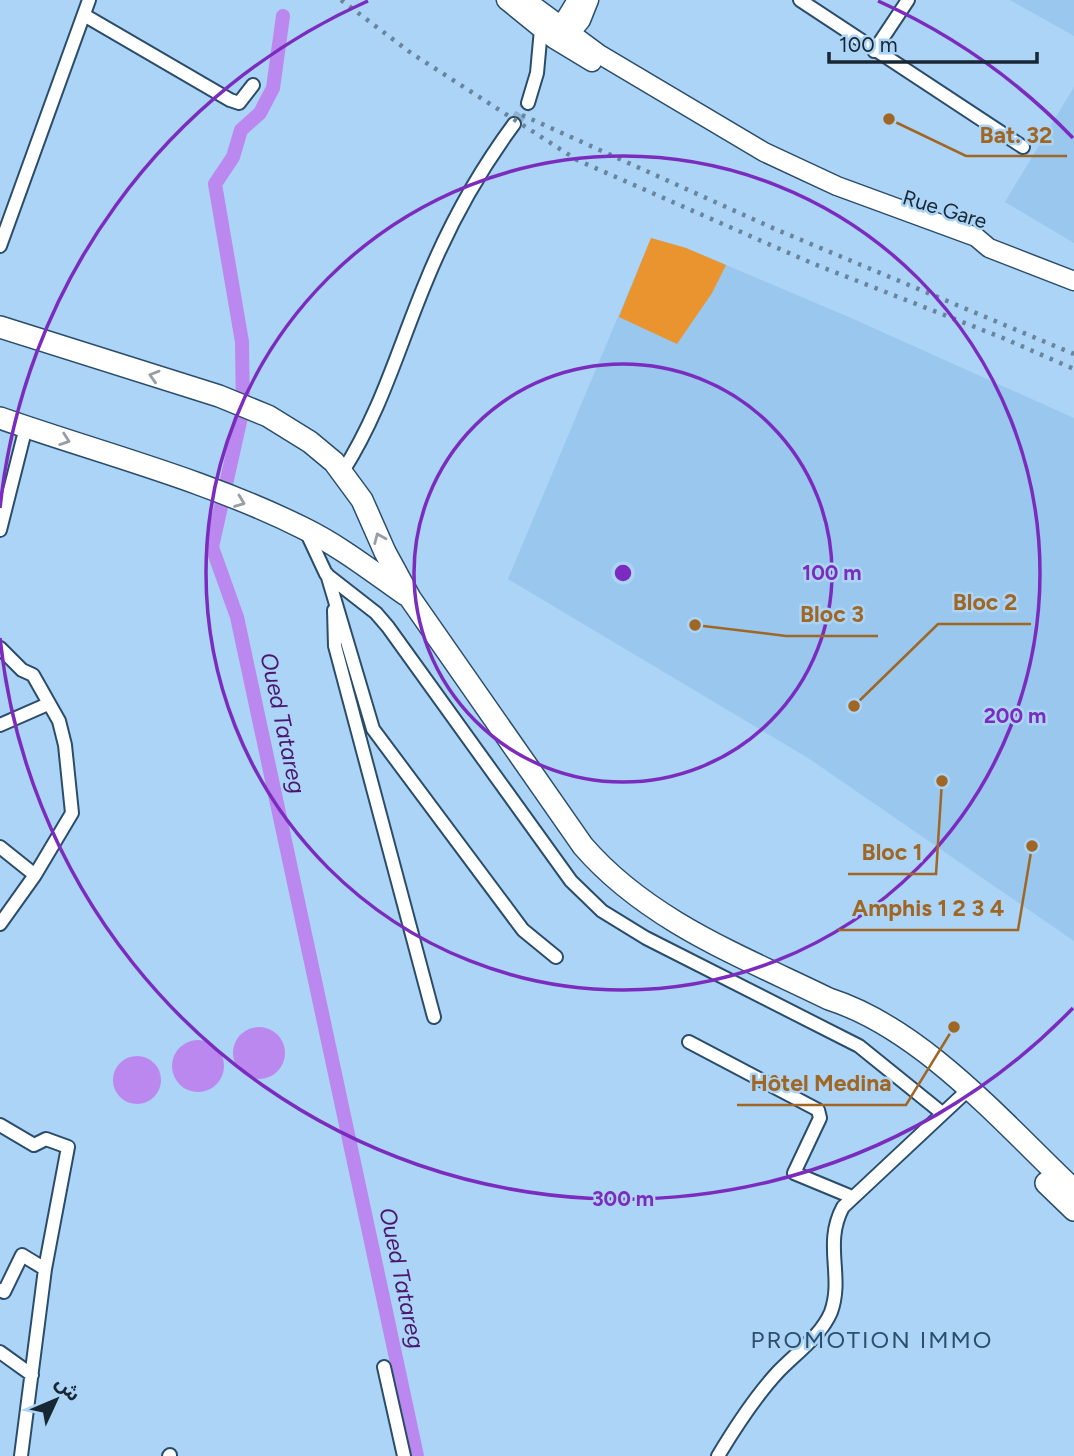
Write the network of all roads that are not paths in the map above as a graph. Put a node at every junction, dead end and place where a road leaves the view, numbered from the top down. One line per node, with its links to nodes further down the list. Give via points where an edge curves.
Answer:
1 (89, 0): 7 (street)
2 (506, 0): 8 (main road, Rue Gare)
3 (526, 0): 8 (main road, Rue Gare)
4 (800, 0): 9 (street)
5 (908, 0): 9 (street)
6 (582, 1): 8 (main road); 8 (main road); 10 (main road)
7 (83, 15): 11 (street, via 230,100 239,103); 15 (street)
8 (555, 31): 10 (main road, Rue Gare); 12 (street); 16 (main road, Rue Gare, via 762,161 917,226 973,246)
9 (874, 51): 14 (street)
10 (599, 54): 16 (main road, Rue Gare, via 764,152 837,186 976,237)
11 (253, 85)
12 (528, 103)
13 (514, 124): 21 (street, via 456,215 424,285 375,416)
14 (1023, 147)
15 (0, 246)
16 (989, 247): 17 (main road)
17 (1074, 281)
18 (0, 327): 21 (main road, one-way to 18, via 310,442 268,416 219,396)
19 (0, 418): 20 (main road)
20 (26, 427): 22 (main road, one-way to 22, via 200,486); 23 (street)
21 (343, 471): 25 (main road, one-way to 21)
22 (305, 529): 24 (street); 25 (main road)
23 (0, 530)
24 (326, 574): 26 (street); 36 (street, via 388,627 570,881 602,911 646,939 859,1046)
25 (410, 598): 36 (main road, via 583,846 617,881 656,912 829,999 914,1062)
26 (335, 603): 33 (street, via 373,729 518,923); 34 (street, via 335,646)
27 (0, 648): 28 (street, via 33,675)
28 (48, 704): 29 (street); 31 (street, via 59,721 65,745 72,813)
29 (0, 725)
30 (0, 847): 31 (street)
31 (35, 874): 32 (street)
32 (0, 922)
33 (555, 957)
34 (434, 1017)
35 (690, 1042): 39 (street, via 818,1110 820,1118 794,1173)
36 (956, 1101): 38 (main road); 39 (street); 40 (main road)
37 (0, 1125): 41 (street, via 33,1145 46,1139 68,1147)
38 (1074, 1190)
39 (852, 1197): 48 (street, via 833,1231 835,1290 830,1314 742,1416)
40 (1074, 1210)
41 (46, 1269): 42 (street, via 22,1255 4,1292); 45 (street)
42 (0, 1290)
43 (0, 1353): 45 (street)
44 (384, 1367): 47 (street)
45 (32, 1375): 46 (street)
46 (21, 1456)
47 (404, 1456)
48 (718, 1456)

